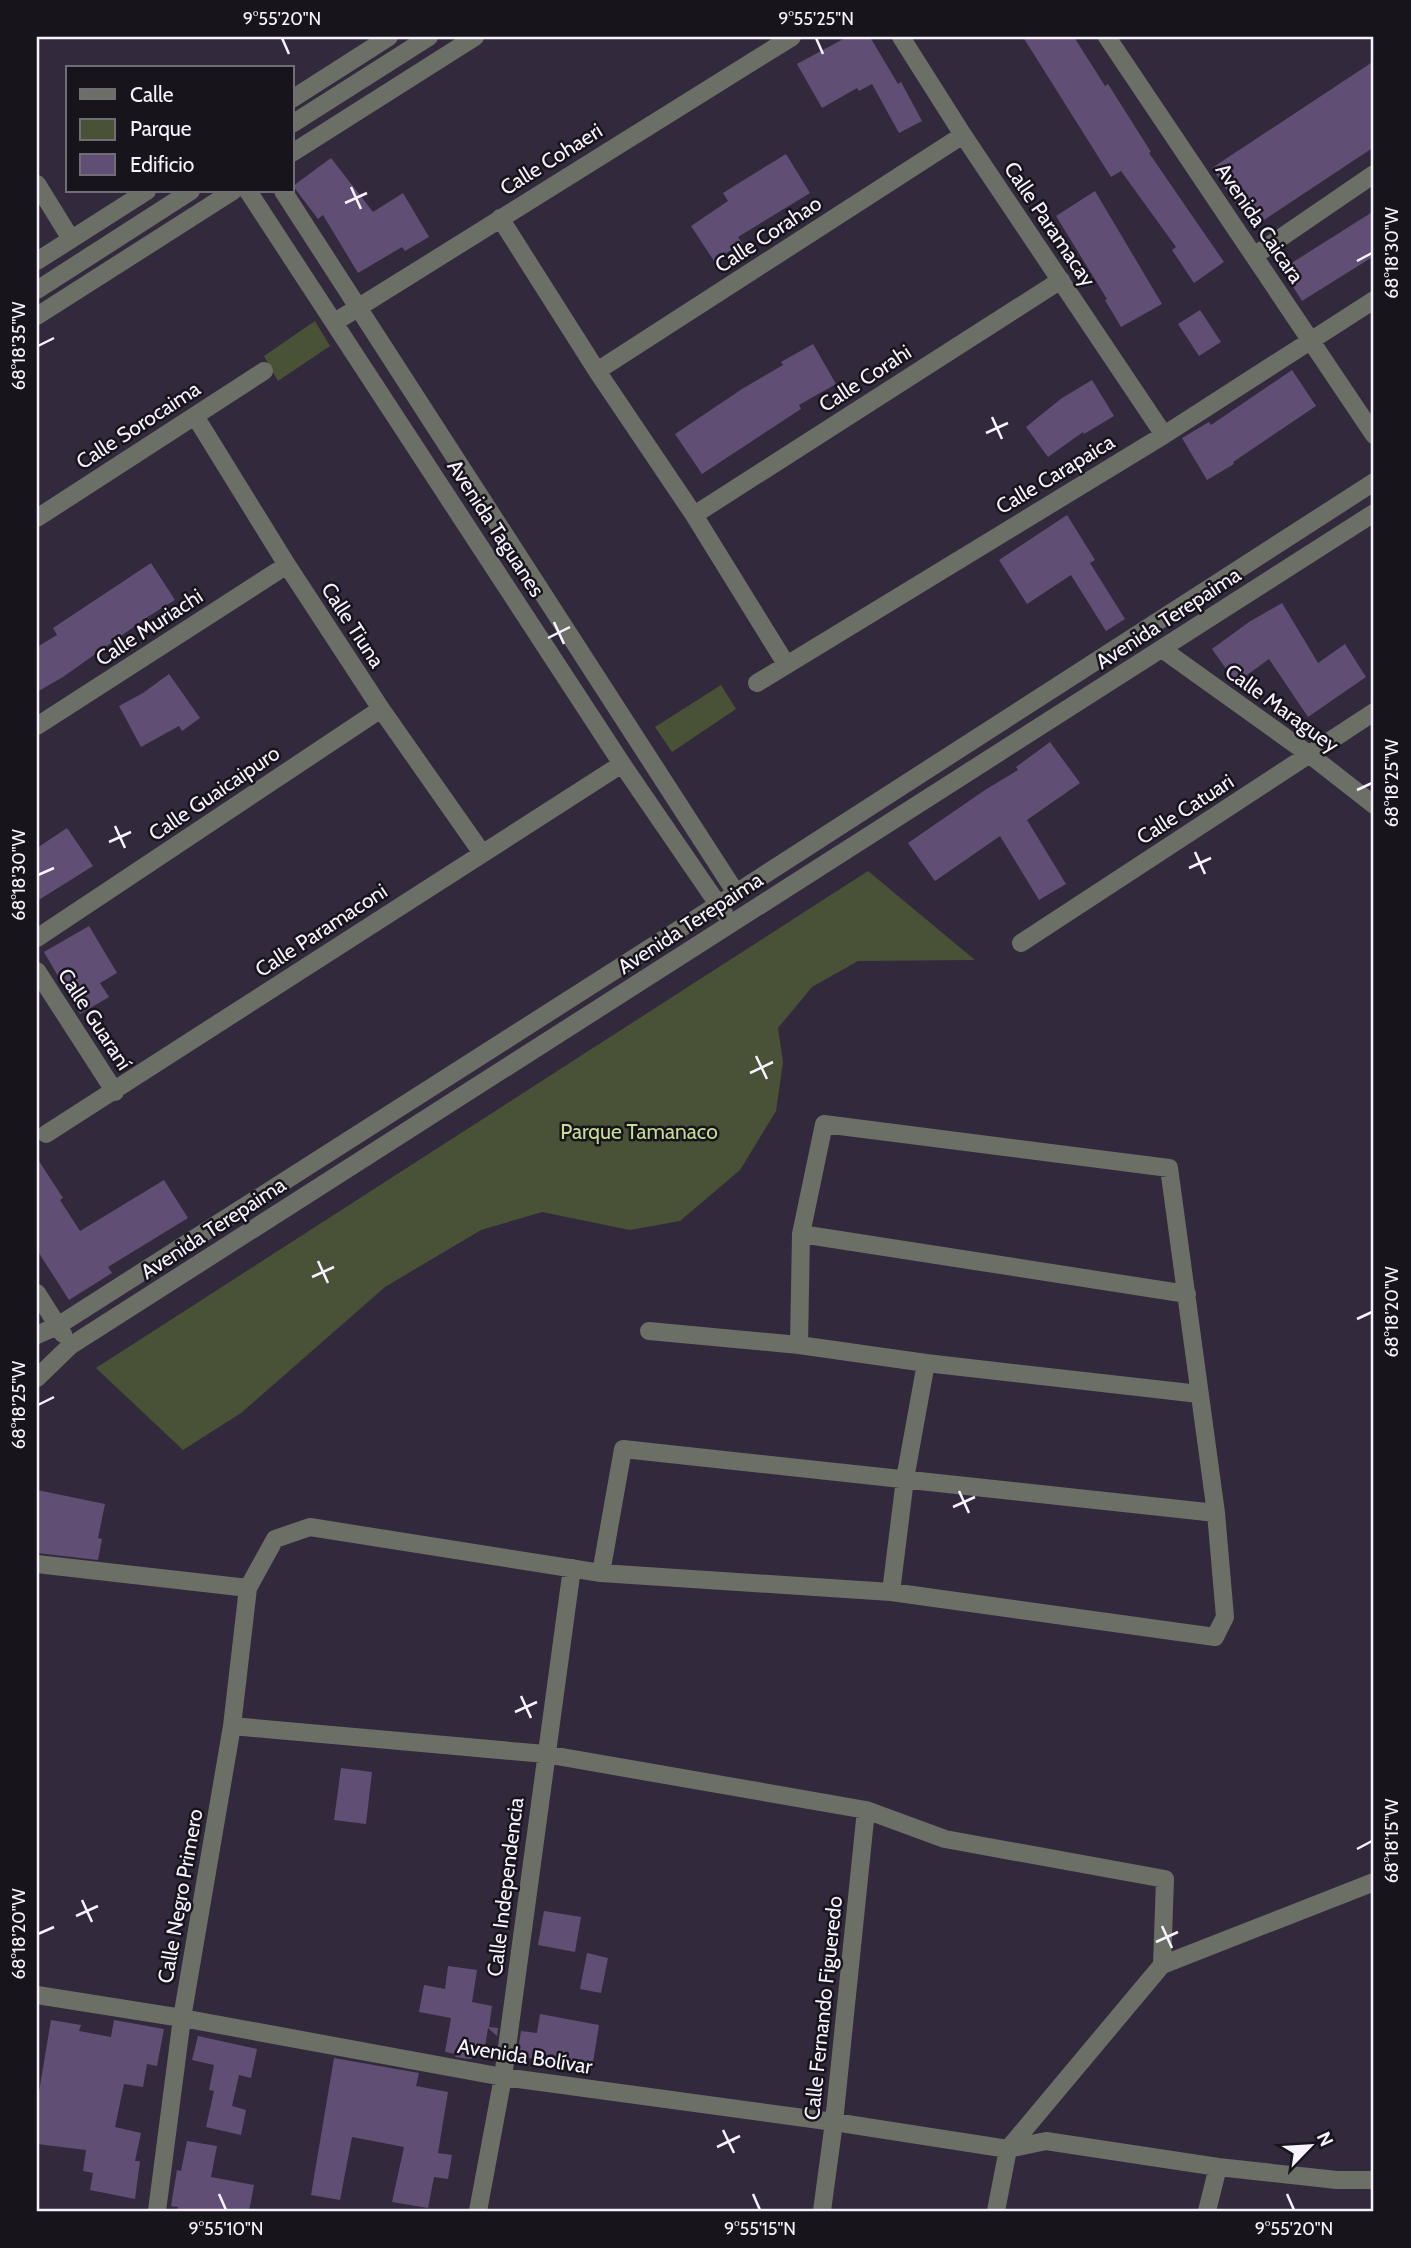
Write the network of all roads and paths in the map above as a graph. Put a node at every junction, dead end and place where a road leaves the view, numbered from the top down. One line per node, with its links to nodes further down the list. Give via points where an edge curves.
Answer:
1 (390, 37): 7 (street)
2 (429, 37): 8 (street)
3 (475, 37): 10 (street)
4 (792, 37): 18 (street, Calle Cohaeri)
5 (901, 37): 9 (street, Calle Paramacay)
6 (1107, 37): 20 (street, Avenida Caicara)
7 (294, 98)
8 (294, 123)
9 (963, 135): 22 (street, Calle Paramacay); 30 (street, Calle Corahao)
10 (294, 152)
11 (1374, 174): 20 (street)
12 (37, 184): 19 (street)
13 (146, 192): 19 (street)
14 (189, 192): 23 (street)
15 (231, 192): 26 (street)
16 (249, 192): 27 (street, Avenida Taguanes)
17 (284, 192): 25 (street, Avenida Taguanes)
18 (500, 218): 25 (street, Calle Cohaeri); 30 (street)
19 (71, 239): 21 (street)
20 (1254, 256): 28 (street, Avenida Caicara)
21 (37, 261)
22 (1061, 280): 32 (street, Calle Paramacay); 36 (street, Calle Corahi)
23 (37, 290)
24 (1374, 300): 28 (street, Calle Carapaica)
25 (359, 308): 27 (street, Calle Cohaeri); 49 (street, Avenida Taguanes)
26 (37, 316)
27 (335, 322): 46 (street, Avenida Taguanes)
28 (1311, 341): 32 (street, Calle Carapaica); 33 (street, Avenida Caicara)
29 (264, 371): 31 (street, Calle Sorocaima)
30 (597, 372): 36 (street)
31 (195, 416): 37 (street, Calle Sorocaima); 38 (street, Calle Tiuna)
32 (1164, 435): 40 (street, Calle Carapaica)
33 (1374, 435)
34 (1374, 482): 49 (street, Avenida Terepaima)
35 (1374, 513): 39 (street, Avenida Terepaima)
36 (694, 515): 40 (street)
37 (37, 518)
38 (286, 565): 42 (street, Calle Tiuna); 44 (street, Calle Muriachi)
39 (1163, 649): 45 (street, Calle Maraguey); 51 (street, Avenida Terepaima)
40 (786, 664): 41 (street, Calle Carapaica)
41 (757, 683)
42 (381, 709): 48 (street, Calle Tiuna); 52 (street, Calle Guaicaipuro)
43 (1374, 712): 45 (street, Calle Catuari)
44 (37, 726)
45 (1310, 755): 47 (street, Calle Maraguey); 53 (street, Calle Catuari)
46 (622, 764): 48 (street, Calle Paramaconi); 50 (street, Avenida Taguanes)
47 (1374, 805)
48 (482, 853): 55 (street, Calle Paramaconi)
49 (736, 893): 50 (street, Avenida Terepaima)
50 (718, 905): 51 (street, Avenida Taguanes); 60 (street, Avenida Terepaima)
51 (731, 923): 64 (street, Avenida Terepaima)
52 (37, 938)
53 (1021, 943)
54 (37, 971): 55 (street, Calle Guaraní)
55 (115, 1092): 56 (street, Calle Paramaconi)
56 (46, 1134)
57 (801, 1234): 59 (street); 59 (street, via 824,1124 1169,1168); 63 (street)
58 (37, 1293): 60 (street)
59 (1187, 1294): 67 (street)
60 (58, 1325): 62 (street, Avenida Terepaima); 64 (street)
61 (649, 1331): 63 (street)
62 (37, 1335)
63 (799, 1345): 65 (street)
64 (71, 1346): 66 (street, Avenida Terepaima)
65 (926, 1363): 67 (street); 68 (street)
66 (37, 1378)
67 (1199, 1394): 69 (street)
68 (905, 1479): 69 (street); 72 (street, via 622,1449); 74 (street)
69 (1216, 1513): 74 (street, via 1225,1616 1214,1637)
70 (37, 1564): 73 (street)
71 (572, 1568): 72 (street); 73 (street, via 310,1527 275,1539); 76 (street, Calle Independencia)
72 (601, 1573): 74 (street)
73 (248, 1588): 75 (street, Calle Negro Primero)
74 (891, 1592)
75 (232, 1726): 76 (street); 81 (street, Calle Negro Primero)
76 (545, 1754): 77 (street); 82 (street, Calle Independencia)
77 (866, 1810): 79 (street, via 945,1839 1165,1879); 83 (street, Calle Fernando Figueredo)
78 (1374, 1882): 79 (street)
79 (1161, 1965): 84 (street)
80 (37, 1995): 81 (street, Avenida Bolívar)
81 (182, 2018): 82 (street, Avenida Bolívar); 87 (street, Calle Negro Primero)
82 (503, 2077): 83 (street, Avenida Bolívar); 88 (street, Calle Independencia)
83 (834, 2122): 84 (street, Avenida Bolívar); 89 (street, Calle Fernando Figueredo)
84 (1008, 2149): 85 (street, via 1046,2141); 90 (street)
85 (1218, 2167): 86 (street); 91 (street)
86 (1374, 2180)
87 (157, 2211)
88 (478, 2211)
89 (822, 2211)
90 (996, 2211)
91 (1207, 2211)

